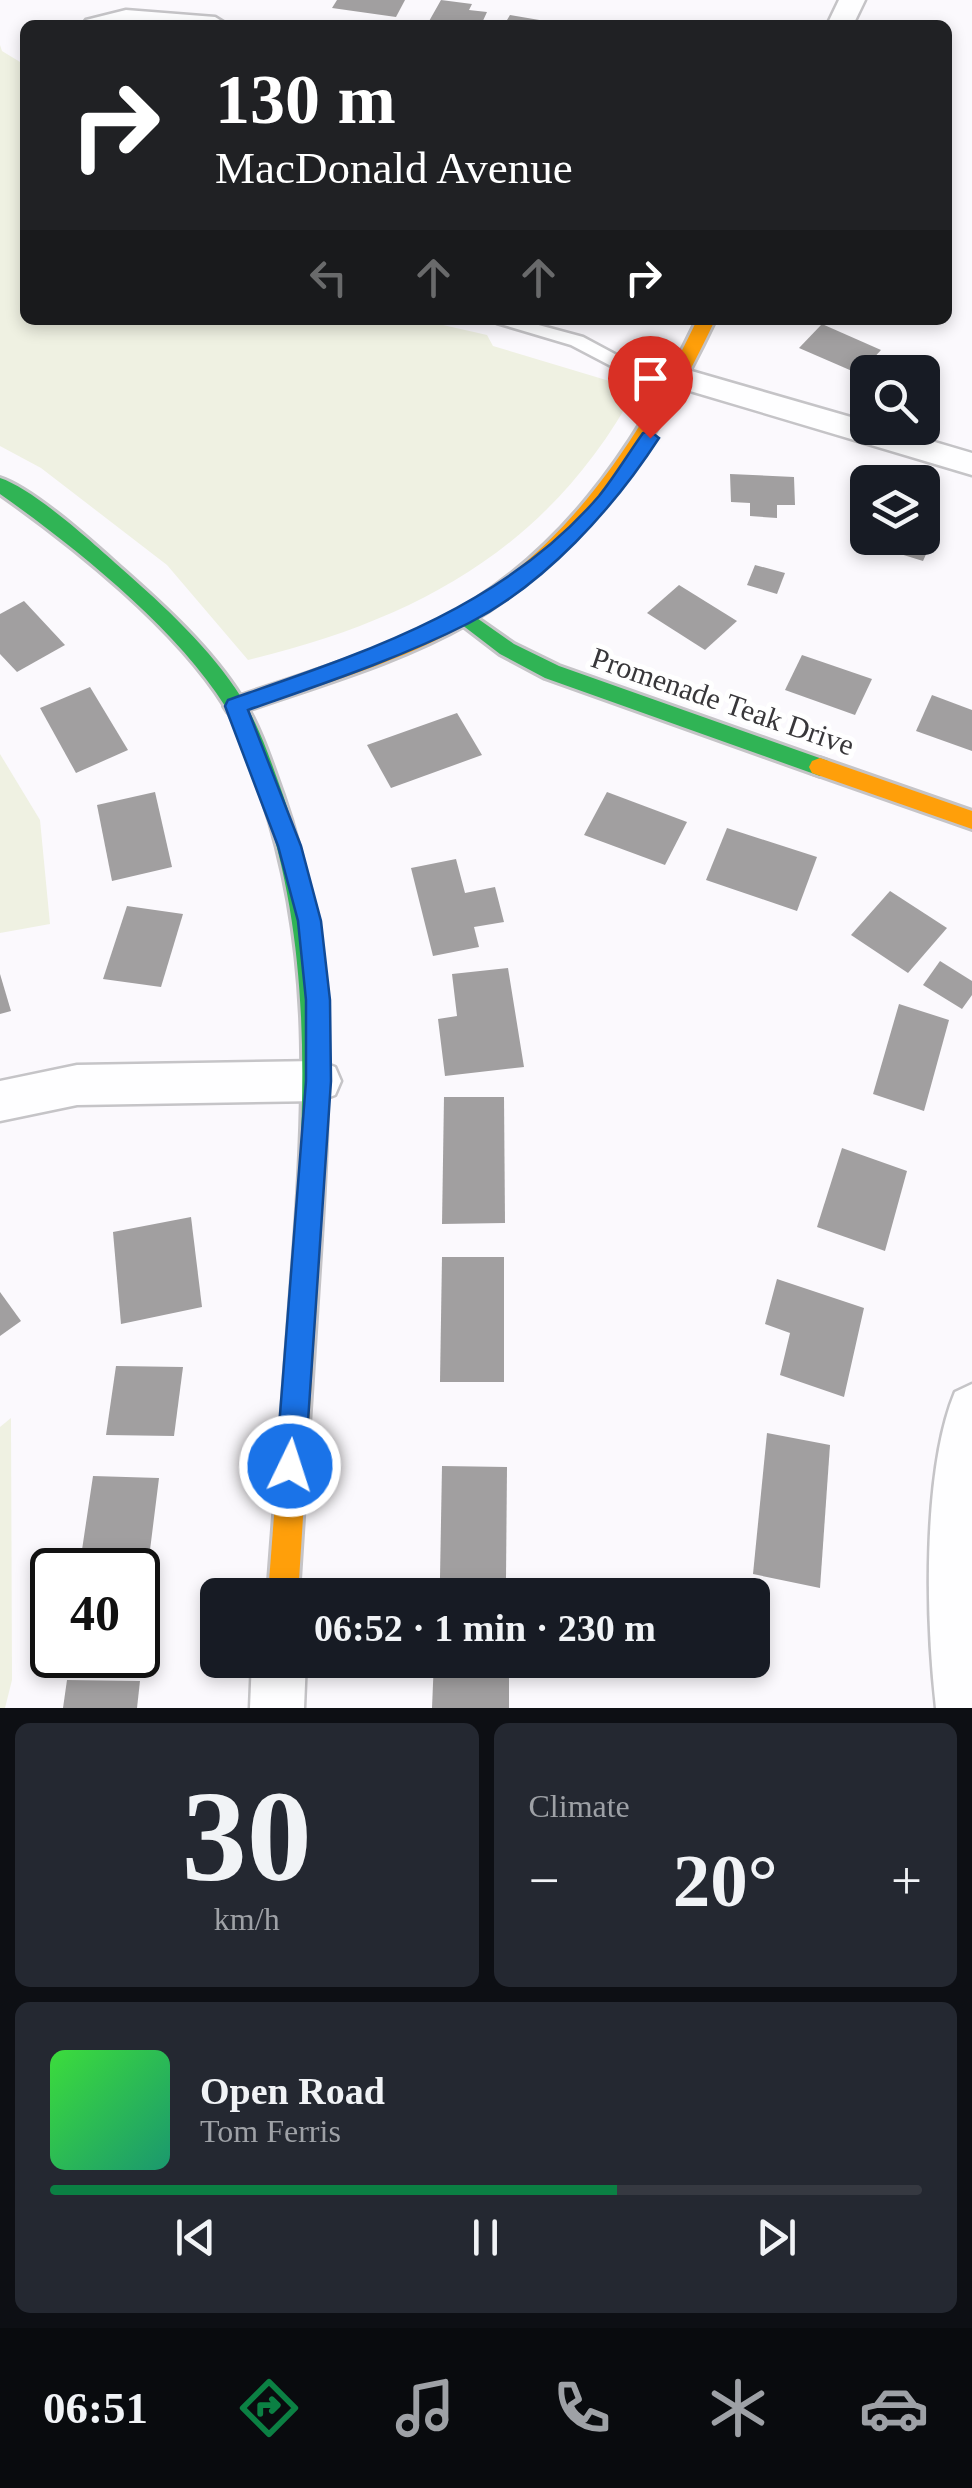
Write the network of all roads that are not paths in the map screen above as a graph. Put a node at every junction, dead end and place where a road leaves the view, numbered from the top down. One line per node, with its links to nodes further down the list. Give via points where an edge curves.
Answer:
1 (117, 20): 2 (street)
2 (151, 20)
3 (521, 325): 5 (lane, via 577,341 619,363)
4 (704, 325): 5 (street)
5 (681, 378): 6 (street); 8 (street, via 650,438 605,501 536,566)
6 (972, 464)
7 (0, 485): 9 (street, via 110,565 171,625)
8 (464, 616): 9 (street, via 359,663); 10 (street, Promenade Teak Drive, via 552,672)
9 (235, 706): 11 (street, via 284,828 309,921)
10 (972, 820)
11 (319, 1081): 12 (street, via 77,1085); 14 (street)
12 (0, 1101)
13 (972, 1409): 17 (street, via 954,1580)
14 (284, 1578)
15 (278, 1678): 16 (street)
16 (276, 1708)
17 (963, 1708)

